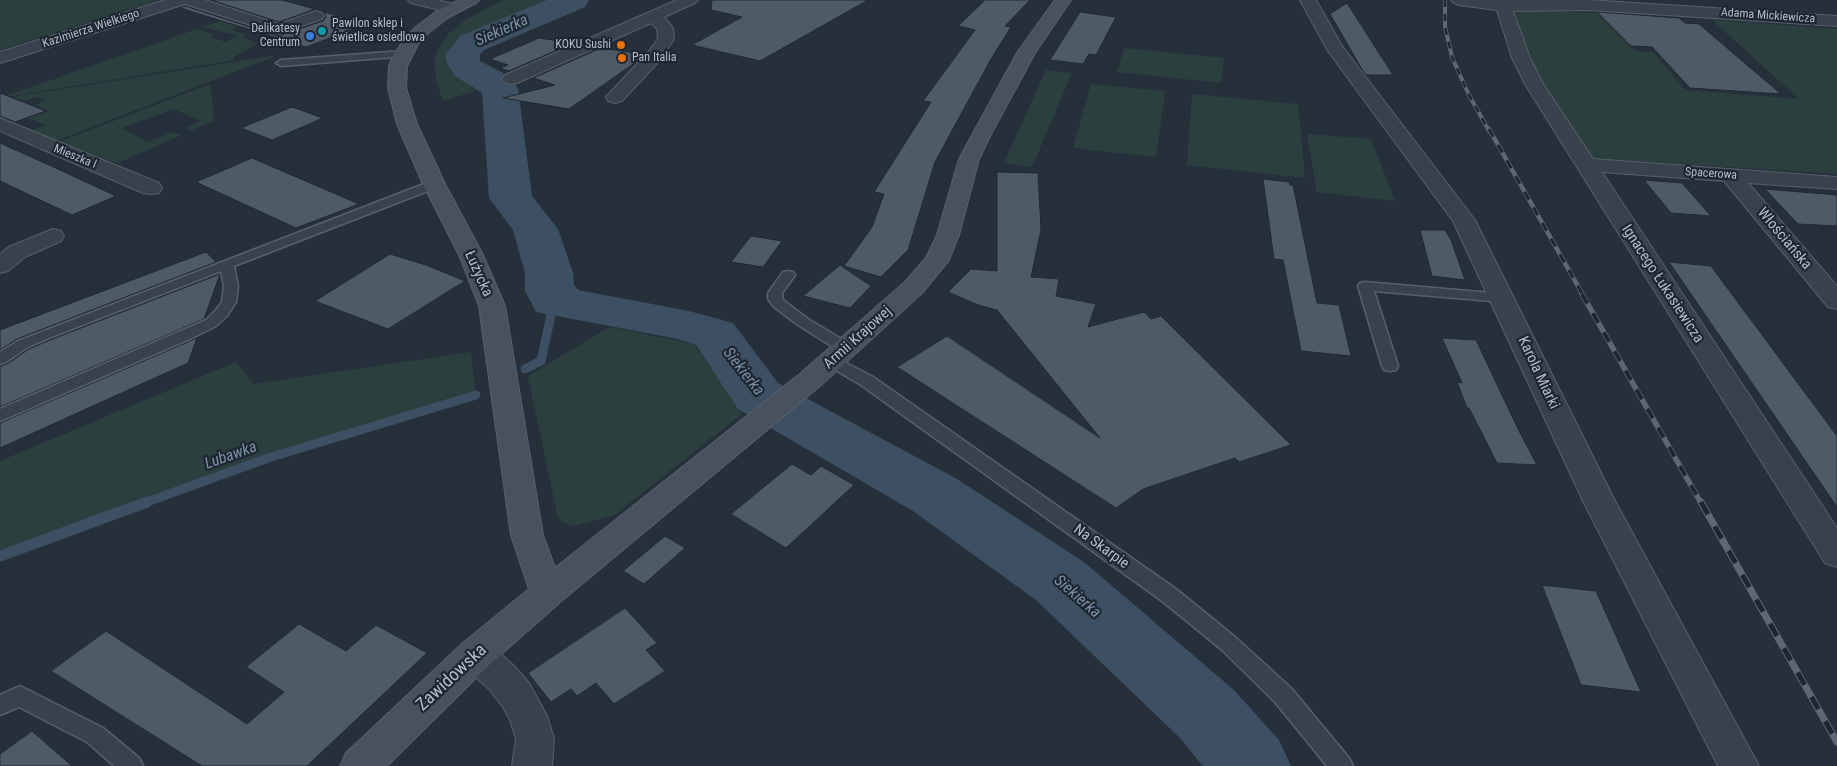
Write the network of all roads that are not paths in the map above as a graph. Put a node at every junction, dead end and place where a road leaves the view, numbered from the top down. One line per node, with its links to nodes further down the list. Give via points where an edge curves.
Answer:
1 (181, 0): 16 (street, Kazimierza Wielkiego)
2 (189, 0): 12 (street, via 279,29)
3 (416, 0): 11 (street)
4 (471, 0): 11 (main road, Łużycka)
5 (690, 0): 13 (street)
6 (1063, 0): 32 (main road, Armii Krajowej, via 1026,53 969,159 948,235 936,260 914,287)
7 (1308, 0): 30 (street, Karola Miarki, via 1334,47 1464,220)
8 (1459, 0): 10 (street, Adama Mickiewicza)
9 (1684, 5): 10 (street, Adama Mickiewicza); 14 (street, Adama Mickiewicza)
10 (1504, 6): 21 (street, Ignacego Łukasiewicza, via 1521,58 1534,84)
11 (452, 8): 15 (main road, Łużycka, via 422,30)
12 (316, 16)
13 (654, 17): 18 (street); 19 (street, via 665,28 666,39)
14 (1837, 21)
15 (403, 54): 17 (lane); 23 (main road, Łużycka, via 396,78 400,101)
16 (0, 58)
17 (281, 63)
18 (512, 79)
19 (615, 97)
20 (0, 124): 25 (street, Mieszka I)
21 (1585, 165): 22 (street, Spacerowa); 36 (street, Ignacego Łukasiewicza)
22 (1730, 175): 24 (street, Spacerowa); 31 (street, Włościańska)
23 (434, 184): 27 (lane); 37 (main road, Łużycka, via 471,256 492,306 527,535)
24 (1837, 184)
25 (151, 188)
26 (53, 236): 28 (street, via 17,252)
27 (227, 264): 33 (lane, via 44,335); 35 (lane, via 231,286 229,302 211,323)
28 (0, 266)
29 (788, 275): 32 (lane, Na Skarpie, via 779,286 775,299)
30 (1502, 298): 34 (lane, via 1365,286); 44 (street, Karola Miarki, via 1599,501)
31 (1837, 302)
32 (840, 355): 37 (main road, Armii Krajowej); 43 (lane, Na Skarpie, via 875,387 1169,595 1228,643 1283,695)
33 (0, 359)
34 (1390, 366)
35 (0, 415)
36 (1837, 554)
37 (547, 592): 38 (main road, Zawidowska)
38 (476, 654): 41 (main road, Zawidowska); 42 (street, via 502,678 528,716 534,739)
39 (0, 706): 40 (lane, via 20,696 95,735)
40 (131, 766)
41 (360, 766)
42 (532, 766)
43 (1341, 766)
44 (1739, 766)

